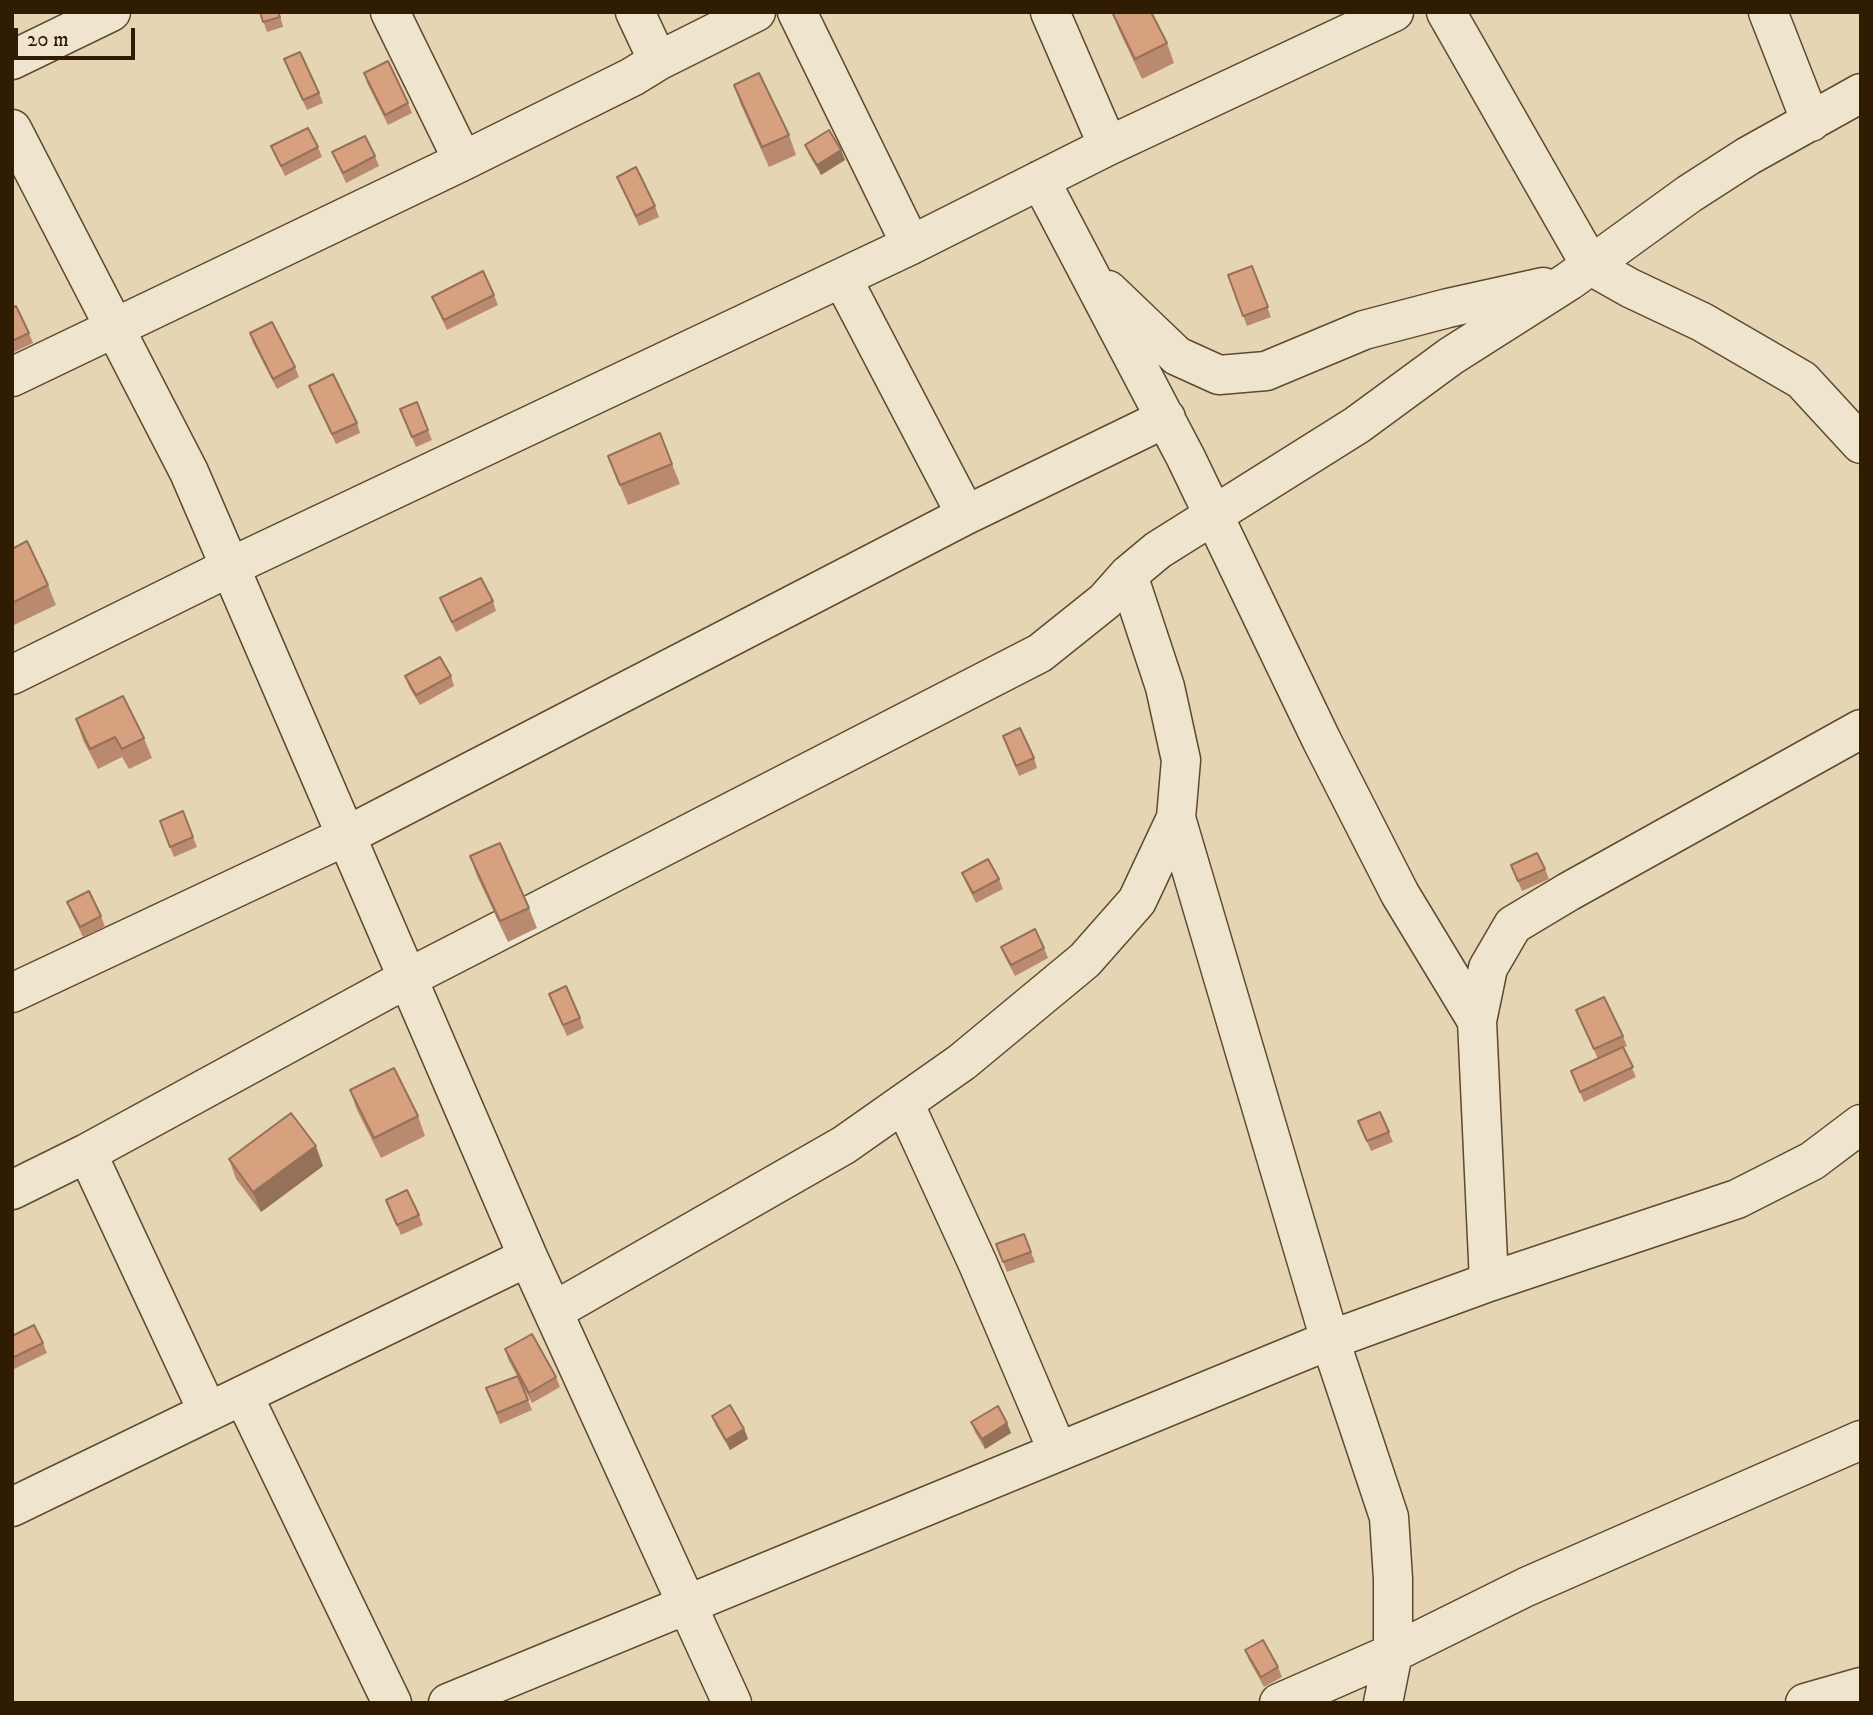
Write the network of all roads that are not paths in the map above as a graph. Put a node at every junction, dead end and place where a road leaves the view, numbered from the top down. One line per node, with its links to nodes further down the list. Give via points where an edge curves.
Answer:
1 (111, 12): 10 (street)
2 (390, 12): 16 (street)
3 (635, 12): 11 (street)
4 (756, 12): 11 (street)
5 (797, 12): 18 (street)
6 (1050, 12): 15 (street)
7 (1394, 12): 15 (street)
8 (1446, 12): 20 (street)
9 (1768, 12): 13 (street)
10 (12, 60)
11 (658, 61): 16 (street)
12 (1861, 93): 13 (street)
13 (1811, 122): 20 (street, via 1689,194)
14 (12, 129): 22 (street)
15 (1108, 146): 17 (street)
16 (463, 161): 22 (street)
17 (1040, 180): 18 (street); 19 (street)
18 (911, 245): 21 (street)
19 (1084, 267): 20 (street, via 1177,356 1220,375 1266,372 1364,330); 24 (street)
20 (1580, 273): 25 (street, via 1630,288 1802,380); 27 (street, via 1451,356 1357,425)
21 (842, 278): 26 (street); 28 (street)
22 (114, 329): 23 (street); 28 (street, via 189,472)
23 (12, 377)
24 (1166, 418): 26 (street); 27 (street)
25 (1861, 444)
26 (966, 515): 33 (street)
27 (1212, 516): 29 (street); 36 (street, via 1400,894)
28 (230, 568): 30 (street); 33 (street)
29 (1128, 575): 32 (street, via 1165,687 1181,760); 34 (street, via 1105,601 1040,653)
30 (12, 676)
31 (1861, 729): 36 (street, via 1513,925 1488,968)
32 (1176, 818): 37 (street, via 1137,901 1085,960 962,1062); 44 (street)
33 (346, 836): 34 (street); 35 (street)
34 (408, 978): 39 (street); 41 (street)
35 (12, 992)
36 (1477, 1021): 42 (street)
37 (904, 1103): 43 (street, via 844,1145); 48 (street)
38 (1861, 1124): 42 (street, via 1812,1161 1737,1199)
39 (87, 1153): 40 (street); 46 (street)
40 (12, 1190)
41 (528, 1257): 43 (street); 45 (street)
42 (1489, 1282): 44 (street)
43 (554, 1311): 50 (street)
44 (1330, 1340): 48 (street); 51 (street, via 1389,1517)
45 (243, 1395): 46 (street); 53 (street)
46 (208, 1412): 49 (street)
47 (1861, 1440): 51 (street, via 1526,1587)
48 (1058, 1452): 50 (street)
49 (12, 1507)
50 (688, 1603): 54 (street); 55 (street)
51 (1393, 1653): 56 (street); 57 (street)
52 (1861, 1687): 58 (street)
53 (392, 1703)
54 (448, 1703)
55 (732, 1703)
56 (1279, 1703)
57 (1383, 1703)
58 (1805, 1703)

